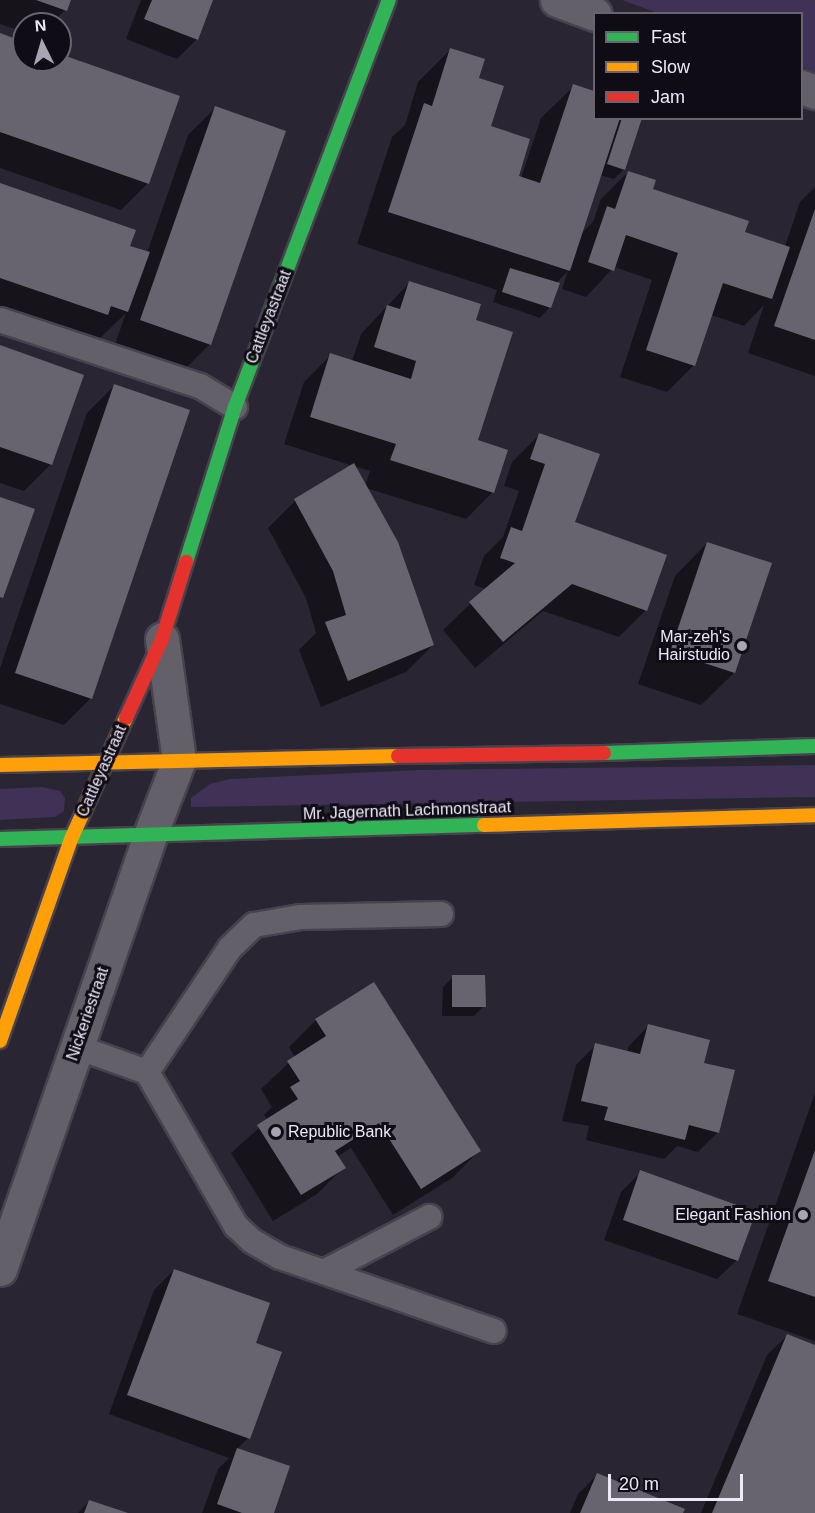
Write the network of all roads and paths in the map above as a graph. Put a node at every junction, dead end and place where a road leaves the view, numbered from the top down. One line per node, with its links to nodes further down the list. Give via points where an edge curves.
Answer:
1 (389, 0): 5 (main road, Cattleyastraat)
2 (557, 0): 3 (street)
3 (593, 13)
4 (0, 320): 5 (lane, via 200,386)
5 (235, 407): 6 (main road, Cattleyastraat)
6 (162, 639): 8 (street, Cattleyastraat); 9 (main road, Cattleyastraat)
7 (815, 746): 8 (main road)
8 (179, 760): 9 (main road); 12 (street, Nickeriestraat)
9 (106, 761): 10 (main road); 13 (main road, Cattleyastraat)
10 (0, 765)
11 (815, 815): 12 (main road, Mr. Jagernath Lachmonstraat)
12 (150, 835): 13 (main road, Mr. Jagernath Lachmonstraat); 17 (street, Nickeriestraat)
13 (72, 837): 14 (main road, Mr. Jagernath Lachmonstraat); 16 (main road)
14 (0, 839)
15 (441, 914): 18 (lane, via 301,917 254,925 230,948)
16 (0, 1041)
17 (76, 1047): 18 (lane); 20 (street, Nickeriestraat)
18 (147, 1072): 21 (lane, via 236,1226 252,1241 280,1257)
19 (429, 1217): 21 (lane)
20 (0, 1269)
21 (324, 1272): 22 (lane)
22 (494, 1331)

